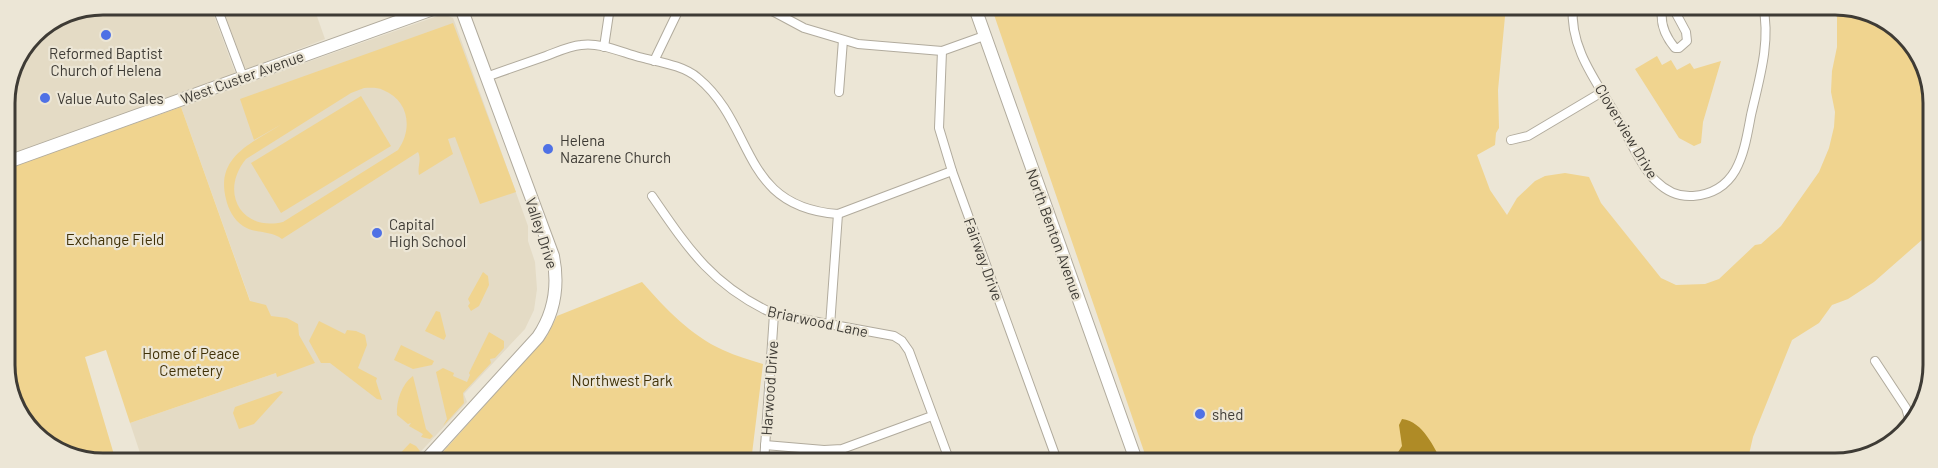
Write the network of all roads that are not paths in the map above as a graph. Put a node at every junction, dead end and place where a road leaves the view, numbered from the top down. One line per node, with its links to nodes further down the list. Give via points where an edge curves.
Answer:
1 (220, 15): 17 (street)
2 (416, 15): 17 (main road, West Custer Avenue)
3 (464, 15): 18 (main road, Valley Drive)
4 (609, 15): 14 (street)
5 (676, 15): 16 (street)
6 (780, 15): 13 (street, via 804,28)
7 (977, 15): 12 (main road, North Benton Avenue)
8 (1572, 15): 20 (street, Cloverview Drive, via 1577,46)
9 (1662, 15): 10 (street, via 1665,34 1679,48 1687,41)
10 (1677, 15)
11 (1764, 15): 20 (street, Cloverview Drive, via 1763,57 1745,145 1739,164 1719,189 1685,197 1670,192 1655,180)
12 (984, 36): 15 (street); 36 (main road, North Benton Avenue)
13 (843, 40): 15 (street); 19 (street)
14 (604, 47): 16 (street); 18 (street, via 579,45)
15 (942, 51): 23 (street, Fairway Drive, via 939,128)
16 (654, 61): 25 (street, via 696,77 715,94 753,163 784,197 819,212)
17 (243, 77): 22 (main road, West Custer Avenue)
18 (486, 77): 32 (main road, Valley Drive, via 553,256 555,297 534,342)
19 (838, 92)
20 (1602, 92): 21 (street, via 1528,136)
21 (1511, 140)
22 (15, 159)
23 (952, 171): 25 (street); 35 (street, Fairway Drive)
24 (652, 196): 26 (street, Briarwood Lane, via 708,271 739,296)
25 (838, 214): 27 (street)
26 (774, 314): 27 (street, Briarwood Lane); 31 (street, Harwood Drive)
27 (830, 326): 30 (street, Briarwood Lane, via 894,336 902,341)
28 (1875, 361): 29 (street)
29 (1908, 414)
30 (933, 416): 31 (street, via 842,449); 34 (street, Briarwood Lane)
31 (765, 445): 33 (street, Harwood Drive)
32 (432, 453)
33 (765, 453)
34 (947, 453)
35 (1055, 453)
36 (1133, 453)

